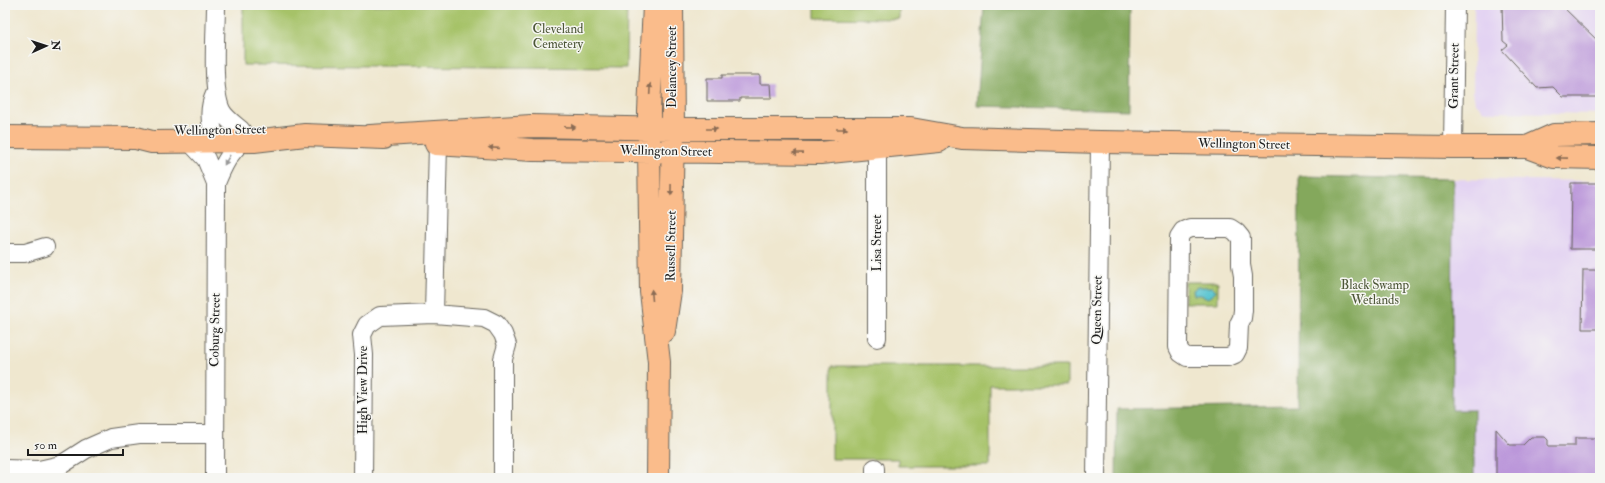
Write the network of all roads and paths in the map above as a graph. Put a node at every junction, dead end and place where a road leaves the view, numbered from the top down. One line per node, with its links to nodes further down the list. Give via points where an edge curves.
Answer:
1 (216, 5): 5 (street)
2 (654, 5): 6 (main road, Delancey Street, one-way to 2)
3 (672, 5): 7 (main road, Delancey Street)
4 (1455, 5): 19 (street, Grant Street)
5 (216, 91): 9 (street, via 221,110); 10 (street, via 211,102)
6 (649, 128): 7 (main road, Wellington Street); 11 (main road, Wellington Street, one-way to 6, via 531,126); 21 (main road, Russell Street)
7 (673, 129): 14 (main road, Wellington Street, one-way to 14, via 911,129); 22 (main road, Russell Street)
8 (1600, 134): 20 (main road, Wellington Street, via 1554,135)
9 (242, 135): 10 (main road, Wellington Street); 11 (main road, Wellington Street, via 254,141 305,134); 24 (street, Coburg Street, one-way to 24, via 226,160)
10 (214, 136): 13 (main road, Wellington Street, via 151,132); 15 (main road, Wellington Street)
11 (370, 136): 17 (main road, Wellington Street)
12 (5, 137): 13 (main road, Wellington Street)
13 (136, 138): 15 (main road, Wellington Street, via 152,142)
14 (962, 138): 16 (main road, Wellington Street); 18 (main road, Wellington Street)
15 (190, 142): 24 (street, Coburg Street, via 206,158)
16 (1100, 142): 19 (main road, Wellington Street); 37 (street, Queen Street)
17 (438, 144): 21 (main road, Wellington Street, one-way to 17, via 532,150); 28 (street)
18 (877, 147): 22 (main road, Wellington Street, one-way to 22, via 820,153); 29 (street, Lisa Street)
19 (1453, 147): 20 (main road, Wellington Street)
20 (1527, 147): 23 (main road, Wellington Street, one-way to 20, via 1554,157)
21 (649, 150): 22 (main road, Wellington Street); 30 (main road, Russell Street, one-way to 21, via 651,292)
22 (672, 151): 30 (main road, Russell Street, one-way to 30, via 670,291)
23 (1600, 158)
24 (216, 183): 31 (street, Coburg Street)
25 (45, 247): 26 (street, via 26,253)
26 (5, 253)
27 (1178, 292): 27 (street, via 1178,346 1181,354 1187,357 1228,357 1235,354 1243,310 1241,238 1236,232 1230,228 1190,228 1183,231 1179,237)
28 (434, 314): 34 (street, High View Drive, via 380,316 367,325 362,335); 35 (street, High View Drive, via 484,318 496,324 507,345 503,359)
29 (877, 338)
30 (659, 362): 36 (main road, Russell Street)
31 (214, 434): 32 (street, via 138,434 111,438 86,449 61,465 39,470); 33 (street, Coburg Street)
32 (5, 469)
33 (215, 478)
34 (363, 478)
35 (503, 478)
36 (658, 478)
37 (1096, 478)

